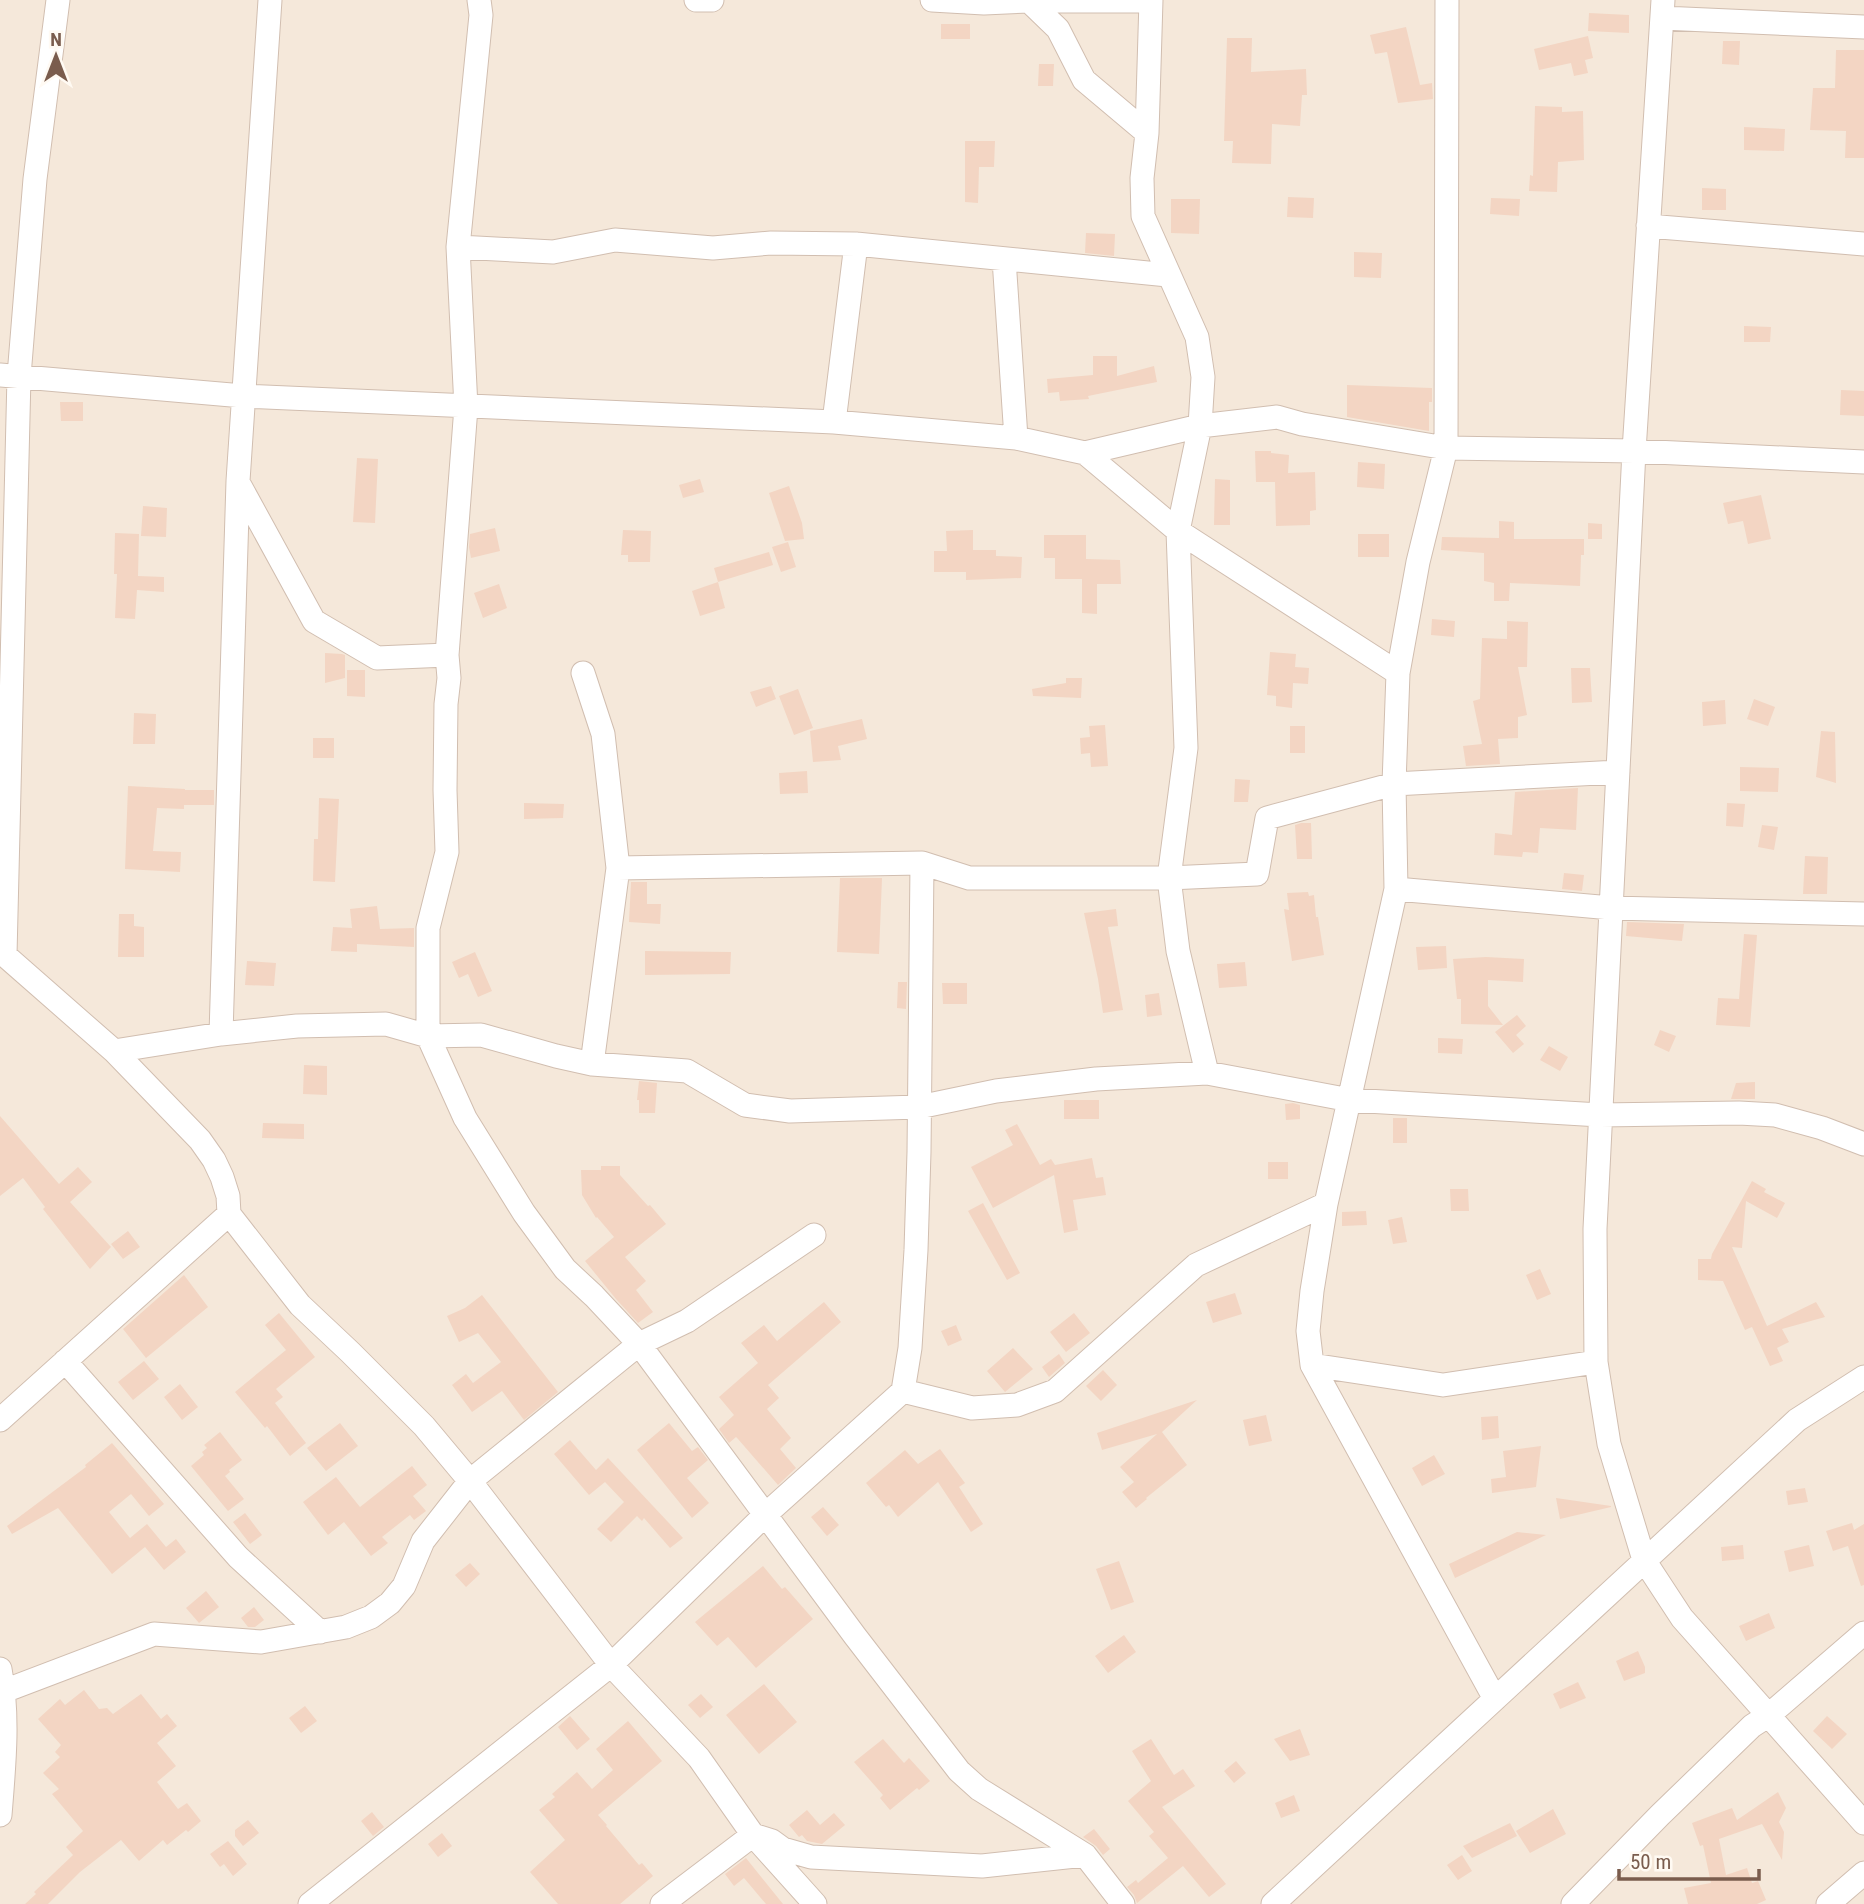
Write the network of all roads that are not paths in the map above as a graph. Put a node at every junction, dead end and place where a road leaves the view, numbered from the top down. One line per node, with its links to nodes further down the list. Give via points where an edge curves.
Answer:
1 (58, 0): 19 (street)
2 (270, 0): 20 (street)
3 (479, 0): 16 (street)
4 (696, 0): 5 (street)
5 (712, 0)
6 (932, 0): 9 (street)
7 (1151, 0): 9 (street); 12 (street)
8 (1447, 0): 25 (street)
9 (1028, 1): 12 (street, via 1058,29 1084,80)
10 (1663, 9): 11 (street); 13 (street)
11 (1864, 27)
12 (1147, 133): 18 (street, via 1143,216)
13 (1648, 226): 15 (street); 26 (street)
14 (856, 244): 16 (street, via 713,248 615,240 553,252); 17 (street); 22 (street)
15 (1864, 244)
16 (458, 247): 21 (street)
17 (1004, 259): 18 (street); 24 (street)
18 (1168, 275): 23 (street, via 1197,337 1203,377)
19 (9, 376): 20 (street); 42 (street)
20 (243, 396): 21 (street); 29 (street)
21 (466, 407): 22 (street); 31 (street)
22 (834, 422): 24 (street)
23 (1200, 426): 25 (street, via 1277,417); 27 (street); 30 (street)
24 (1016, 438): 27 (street)
25 (1446, 448): 26 (street); 33 (street, via 1418,562)
26 (1634, 451): 28 (street); 34 (street)
27 (1085, 453): 30 (street)
28 (1864, 462)
29 (238, 481): 31 (street, via 314,621 377,658); 43 (street)
30 (1178, 531): 33 (street); 38 (street, via 1186,748)
31 (447, 655): 44 (street, via 447,852 428,928)
32 (583, 673): 37 (street, via 603,734)
33 (1398, 673): 35 (street)
34 (1618, 772): 35 (street); 40 (street)
35 (1394, 784): 38 (street, via 1267,818 1257,874); 39 (street)
36 (922, 863): 37 (street); 38 (street, via 969,878); 49 (street)
37 (618, 868): 46 (street)
38 (1169, 878): 47 (street, via 1178,951)
39 (1395, 889): 40 (street); 48 (street)
40 (1611, 908): 41 (street); 50 (street)
41 (1864, 914)
42 (3, 953): 45 (street)
43 (221, 1034): 44 (street, via 386,1024); 45 (street)
44 (428, 1036): 46 (street, via 481,1035); 55 (street, via 465,1118 524,1213 565,1269)
45 (114, 1051): 53 (street, via 200,1140 222,1177)
46 (592, 1064): 49 (street, via 687,1071 745,1104 790,1111)
47 (1207, 1073): 48 (street); 49 (street, via 1096,1079 996,1091)
48 (1350, 1100): 50 (street); 52 (street)
49 (919, 1107): 60 (street, via 916,1250)
50 (1600, 1115): 51 (street, via 1775,1115); 57 (street)
51 (1864, 1144)
52 (1326, 1204): 58 (street, via 1308,1331); 60 (street, via 1196,1265 1055,1391 1017,1405 972,1408)
53 (229, 1214): 56 (street); 62 (street, via 300,1305 425,1426)
54 (814, 1235): 55 (street, via 687,1321)
55 (639, 1343): 62 (street); 63 (street)
56 (65, 1361): 61 (street); 65 (street, via 238,1557)
57 (1596, 1362): 58 (street, via 1443,1385); 64 (street, via 1609,1444)
58 (1312, 1365): 69 (street)
59 (1864, 1377): 64 (street, via 1797,1420)
60 (903, 1391): 63 (street)
61 (0, 1420)
62 (470, 1481): 65 (street, via 423,1541 404,1586 390,1602 346,1628); 67 (street)
63 (765, 1515): 67 (street); 74 (street, via 968,1780)
64 (1644, 1560): 69 (street); 70 (street, via 1682,1618)
65 (320, 1632): 68 (street, via 261,1642 154,1634)
66 (1864, 1633): 70 (street)
67 (611, 1665): 73 (street, via 699,1758); 76 (street)
68 (2, 1680): 71 (street)
69 (1494, 1699): 80 (street)
70 (1769, 1715): 72 (street); 81 (street, via 1752,1726)
71 (0, 1815)
72 (1864, 1823)
73 (752, 1835): 74 (street, via 783,1849 822,1858 982,1866); 77 (street); 78 (street)
74 (1085, 1855): 79 (street)
75 (1864, 1873): 82 (street)
76 (310, 1904)
77 (662, 1904)
78 (814, 1904)
79 (1123, 1904)
80 (1273, 1904)
81 (1573, 1904)
82 (1828, 1904)

